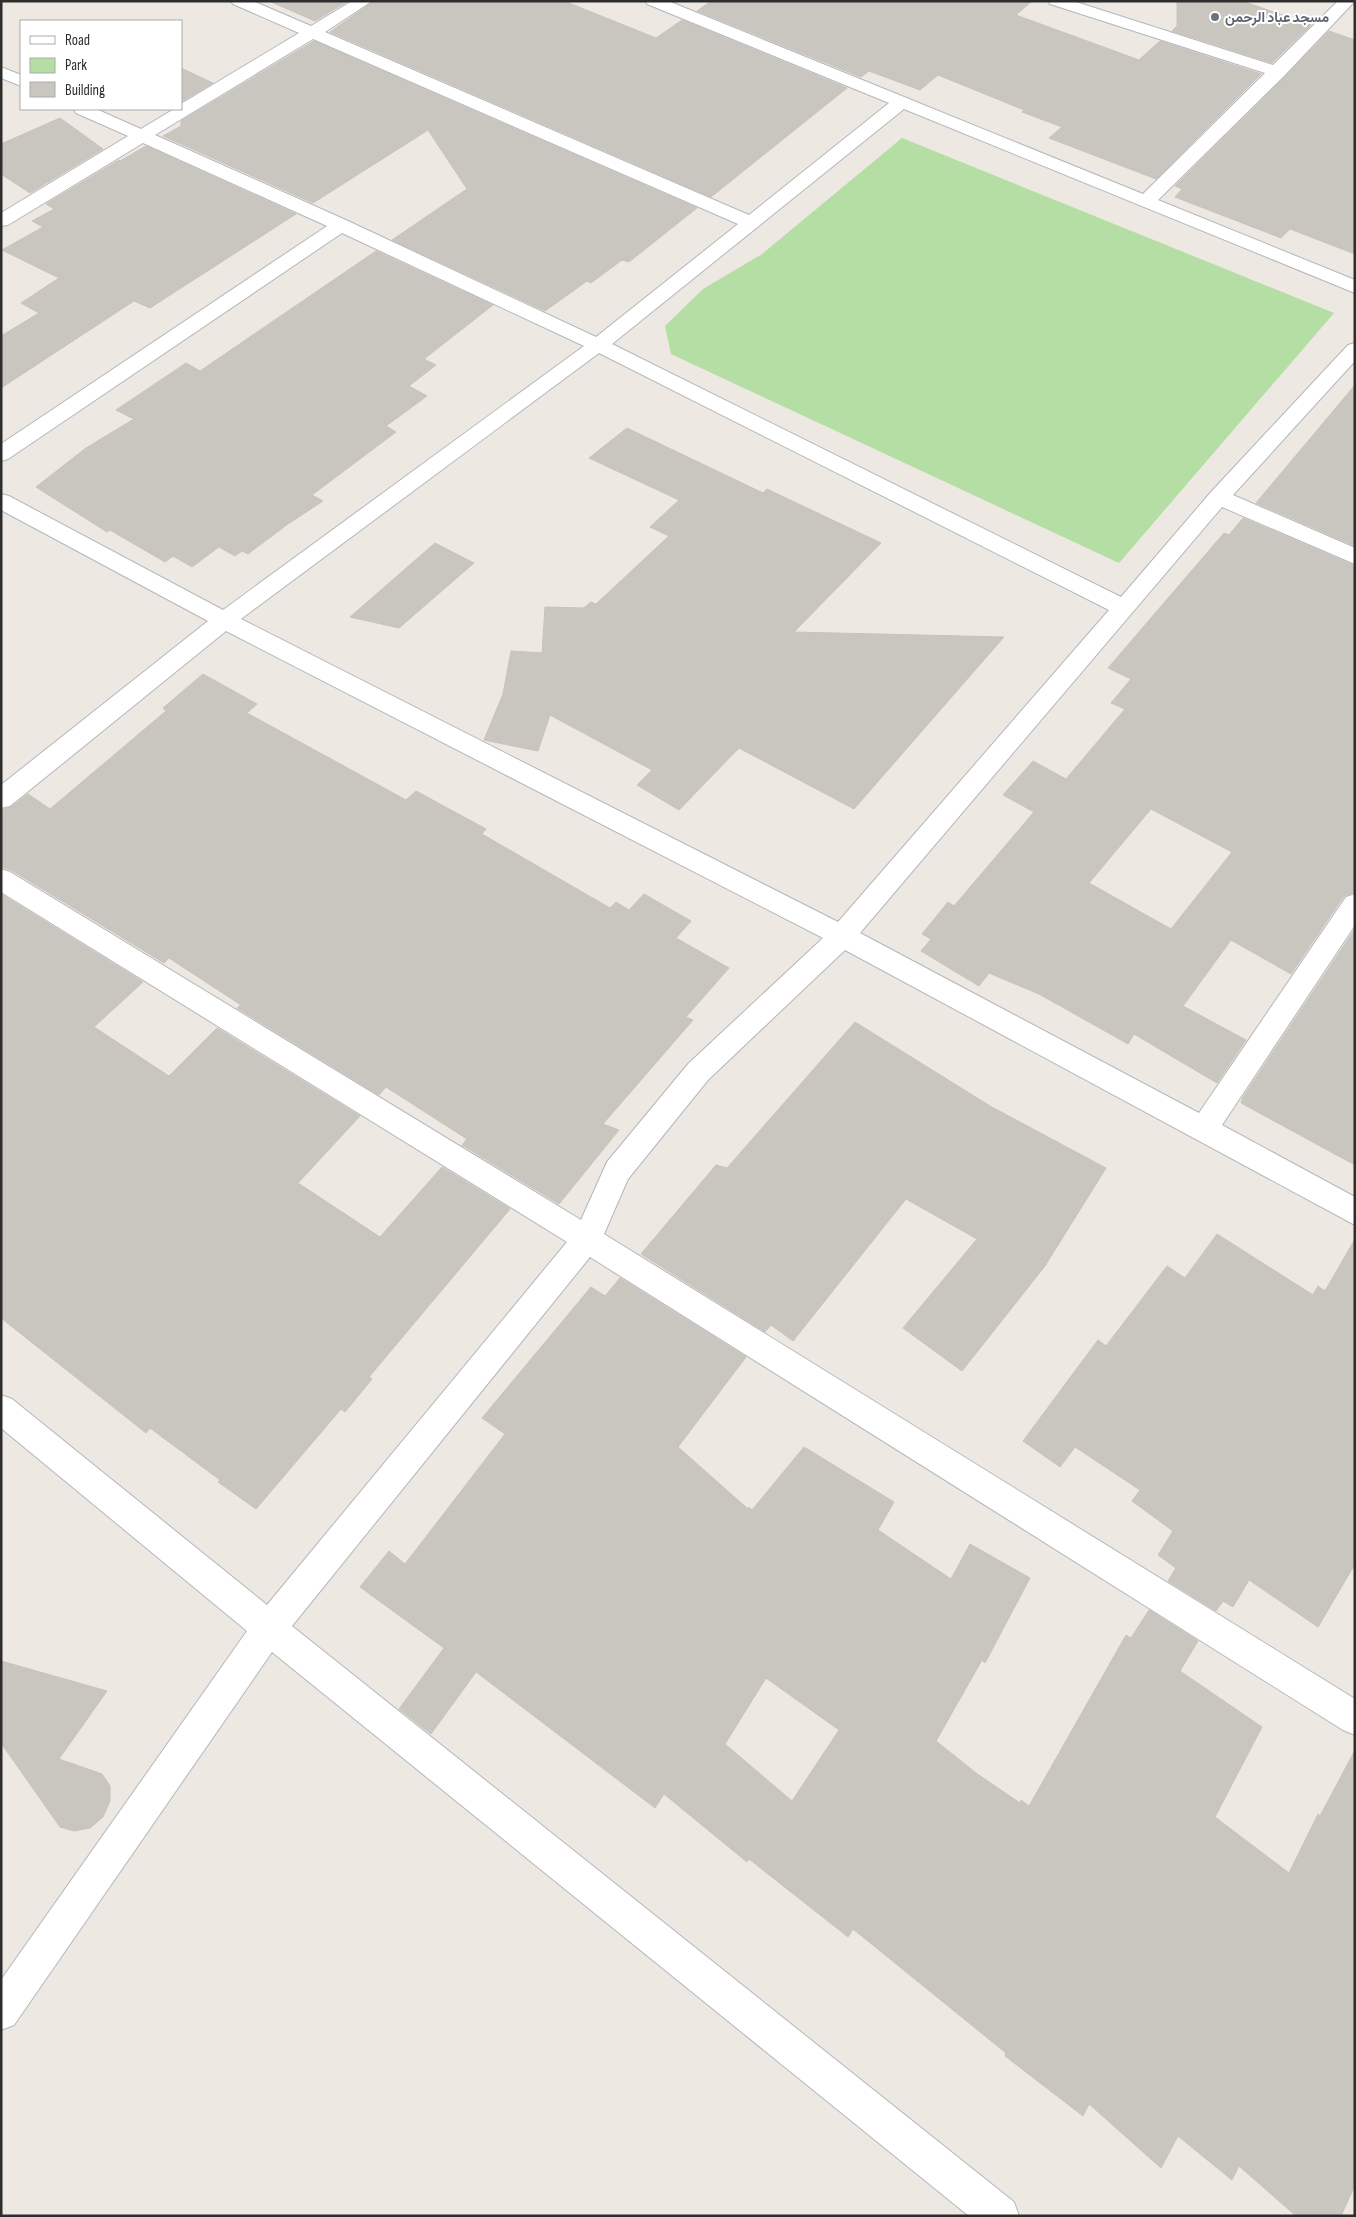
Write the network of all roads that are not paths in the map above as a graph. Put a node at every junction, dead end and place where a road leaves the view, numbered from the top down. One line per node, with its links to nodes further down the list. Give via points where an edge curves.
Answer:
1 (239, 1): 6 (street)
2 (364, 1): 6 (street)
3 (1056, 1): 8 (street)
4 (1347, 1): 8 (street)
5 (662, 3): 10 (street)
6 (312, 33): 12 (street); 15 (street)
7 (1, 72): 9 (street)
8 (1278, 72): 13 (street)
9 (20, 81)
10 (902, 102): 13 (street); 15 (street)
11 (84, 110): 12 (street)
12 (141, 135): 14 (street); 16 (street)
13 (1146, 202): 17 (street)
14 (1, 221)
15 (752, 223): 18 (street)
16 (341, 225): 18 (street); 20 (street)
17 (1355, 287)
18 (598, 345): 24 (street); 25 (street)
19 (1355, 349): 21 (street)
20 (1, 454)
21 (1219, 497): 23 (street); 24 (street)
22 (1, 501): 25 (street)
23 (1355, 557)
24 (1122, 607): 29 (street)
25 (224, 620): 26 (street); 29 (street)
26 (1, 799)
27 (1, 879): 32 (street)
28 (1355, 904): 30 (street)
29 (842, 936): 30 (street); 32 (street, via 698,1072 617,1171)
30 (1204, 1129): 31 (street)
31 (1355, 1212)
32 (587, 1238): 34 (street); 35 (street)
33 (1, 1409): 34 (street)
34 (270, 1628): 36 (street); 37 (street)
35 (1355, 1718)
36 (1, 2012)
37 (1000, 2216)

